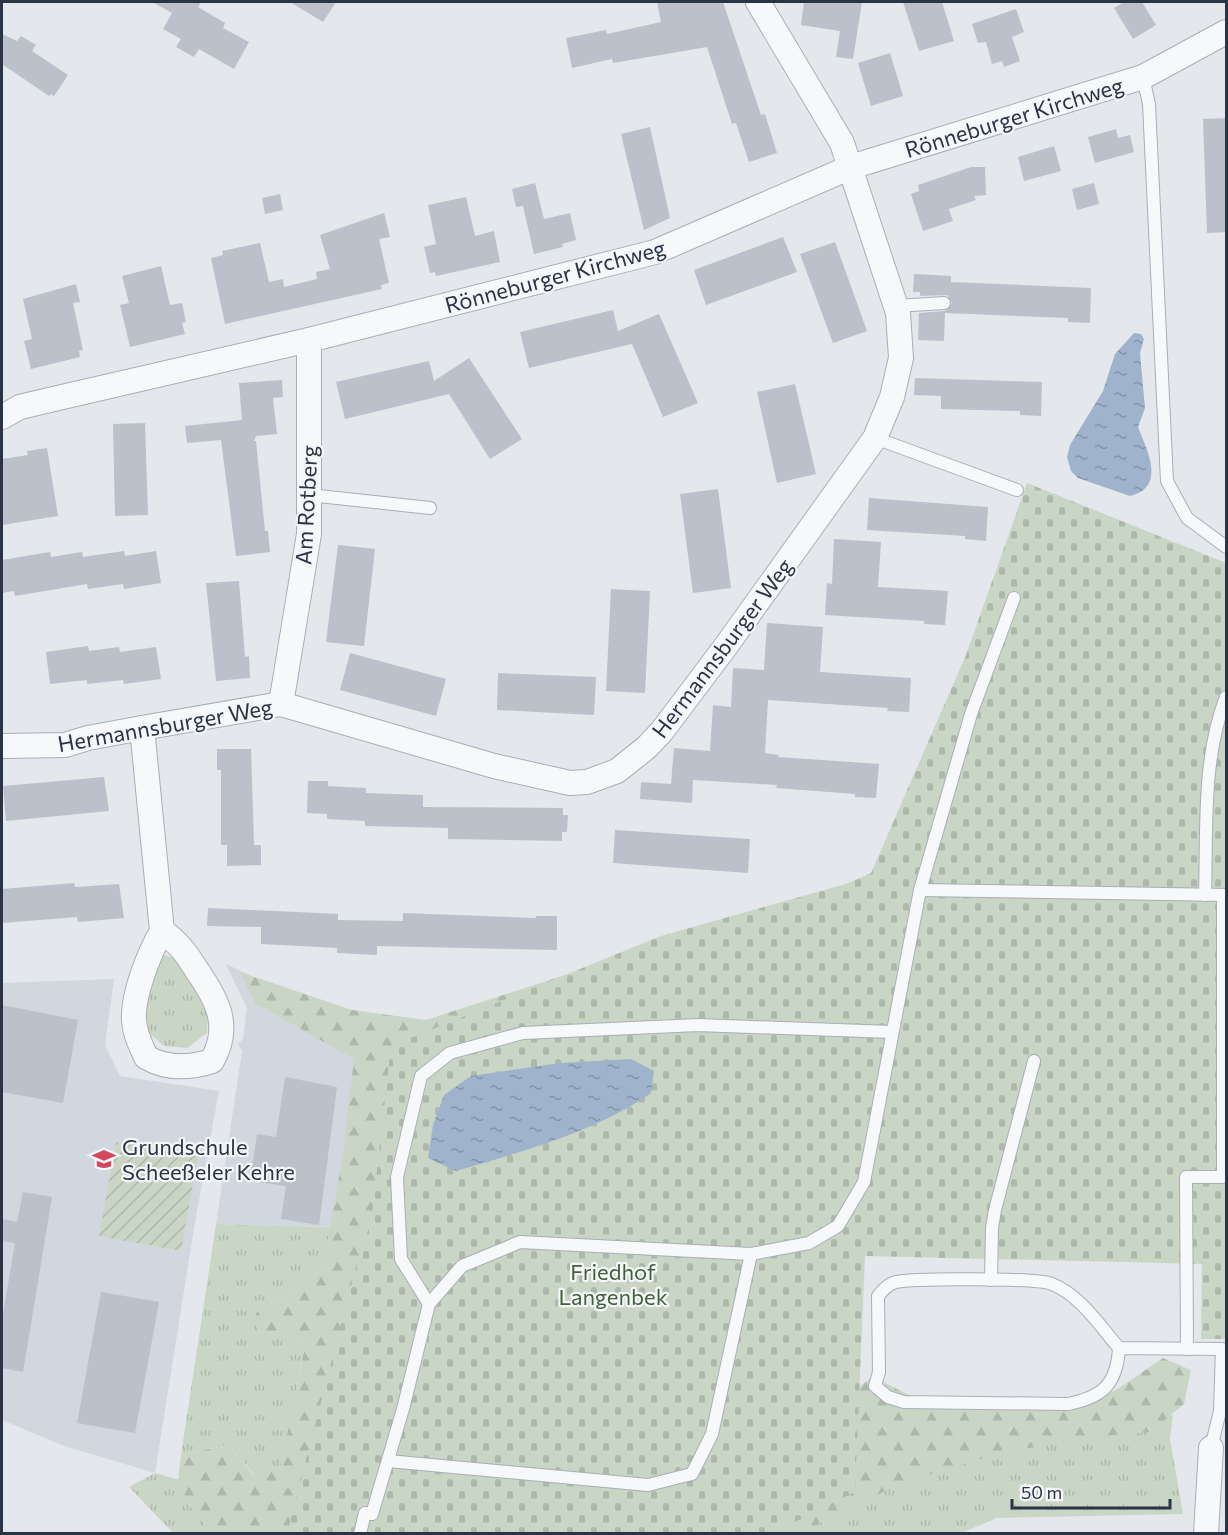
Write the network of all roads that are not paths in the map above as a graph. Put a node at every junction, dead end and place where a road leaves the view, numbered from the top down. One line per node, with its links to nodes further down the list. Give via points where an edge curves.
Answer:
1 (758, 2): 4 (street, Hermannsburger Weg, via 842,143)
2 (1227, 32): 3 (street, Rönneburger Kirchweg)
3 (1143, 77): 4 (street, Rönneburger Kirchweg); 13 (lane, via 1149,104 1167,481 1187,518)
4 (851, 167): 6 (street, Hermannsburger Weg); 7 (street, Rönneburger Kirchweg, via 655,252)
5 (944, 303): 6 (lane)
6 (896, 306): 9 (street, Hermannsburger Weg, via 901,358 887,413)
7 (309, 340): 8 (street, Rönneburger Kirchweg, via 45,400); 11 (street, Am Rotberg)
8 (2, 417)
9 (875, 438): 10 (lane); 16 (street, Hermannsburger Weg, via 662,731 627,765 601,778 578,783 548,780)
10 (1017, 490)
11 (309, 495): 12 (lane); 16 (street, Am Rotberg, via 309,534)
12 (430, 508)
13 (1227, 547)
14 (1014, 598): 19 (lane, via 971,714)
15 (1227, 697): 20 (lane, via 1211,753)
16 (281, 704): 17 (street, Hermannsburger Weg)
17 (142, 728): 18 (street, Hermannsburger Weg, via 66,745); 22 (street)
18 (2, 746)
19 (920, 890): 20 (lane); 23 (lane)
20 (1205, 895): 21 (lane)
21 (1225, 895): 29 (lane, via 1223,1177 1186,1177)
22 (162, 931): 22 (street, via 152,949 135,1006 138,1039 146,1057 159,1064 195,1066 212,1060 220,1046 220,1013 213,993 178,942)
23 (892, 1032): 25 (lane, via 864,1182 838,1227 809,1243); 27 (lane, via 698,1025 523,1033 450,1053 421,1076 397,1177 401,1260)
24 (1034, 1061): 26 (lane, via 995,1210)
25 (751, 1254): 27 (lane, via 520,1242 462,1266); 32 (lane, via 712,1434 692,1474 648,1485)
26 (991, 1280): 28 (lane, via 1050,1283 1064,1290); 28 (lane, via 896,1282 886,1287 878,1296 879,1372 875,1386 888,1397 916,1404 1068,1404 1086,1401 1108,1385 1118,1365)
27 (429, 1304): 32 (lane)
28 (1119, 1348): 29 (lane)
29 (1187, 1349): 30 (lane)
30 (1224, 1349): 31 (lane, via 1220,1411)
31 (1210, 1448): 34 (street)
32 (388, 1461): 33 (lane, via 372,1514 365,1513)
33 (360, 1533)
34 (1206, 1533)

